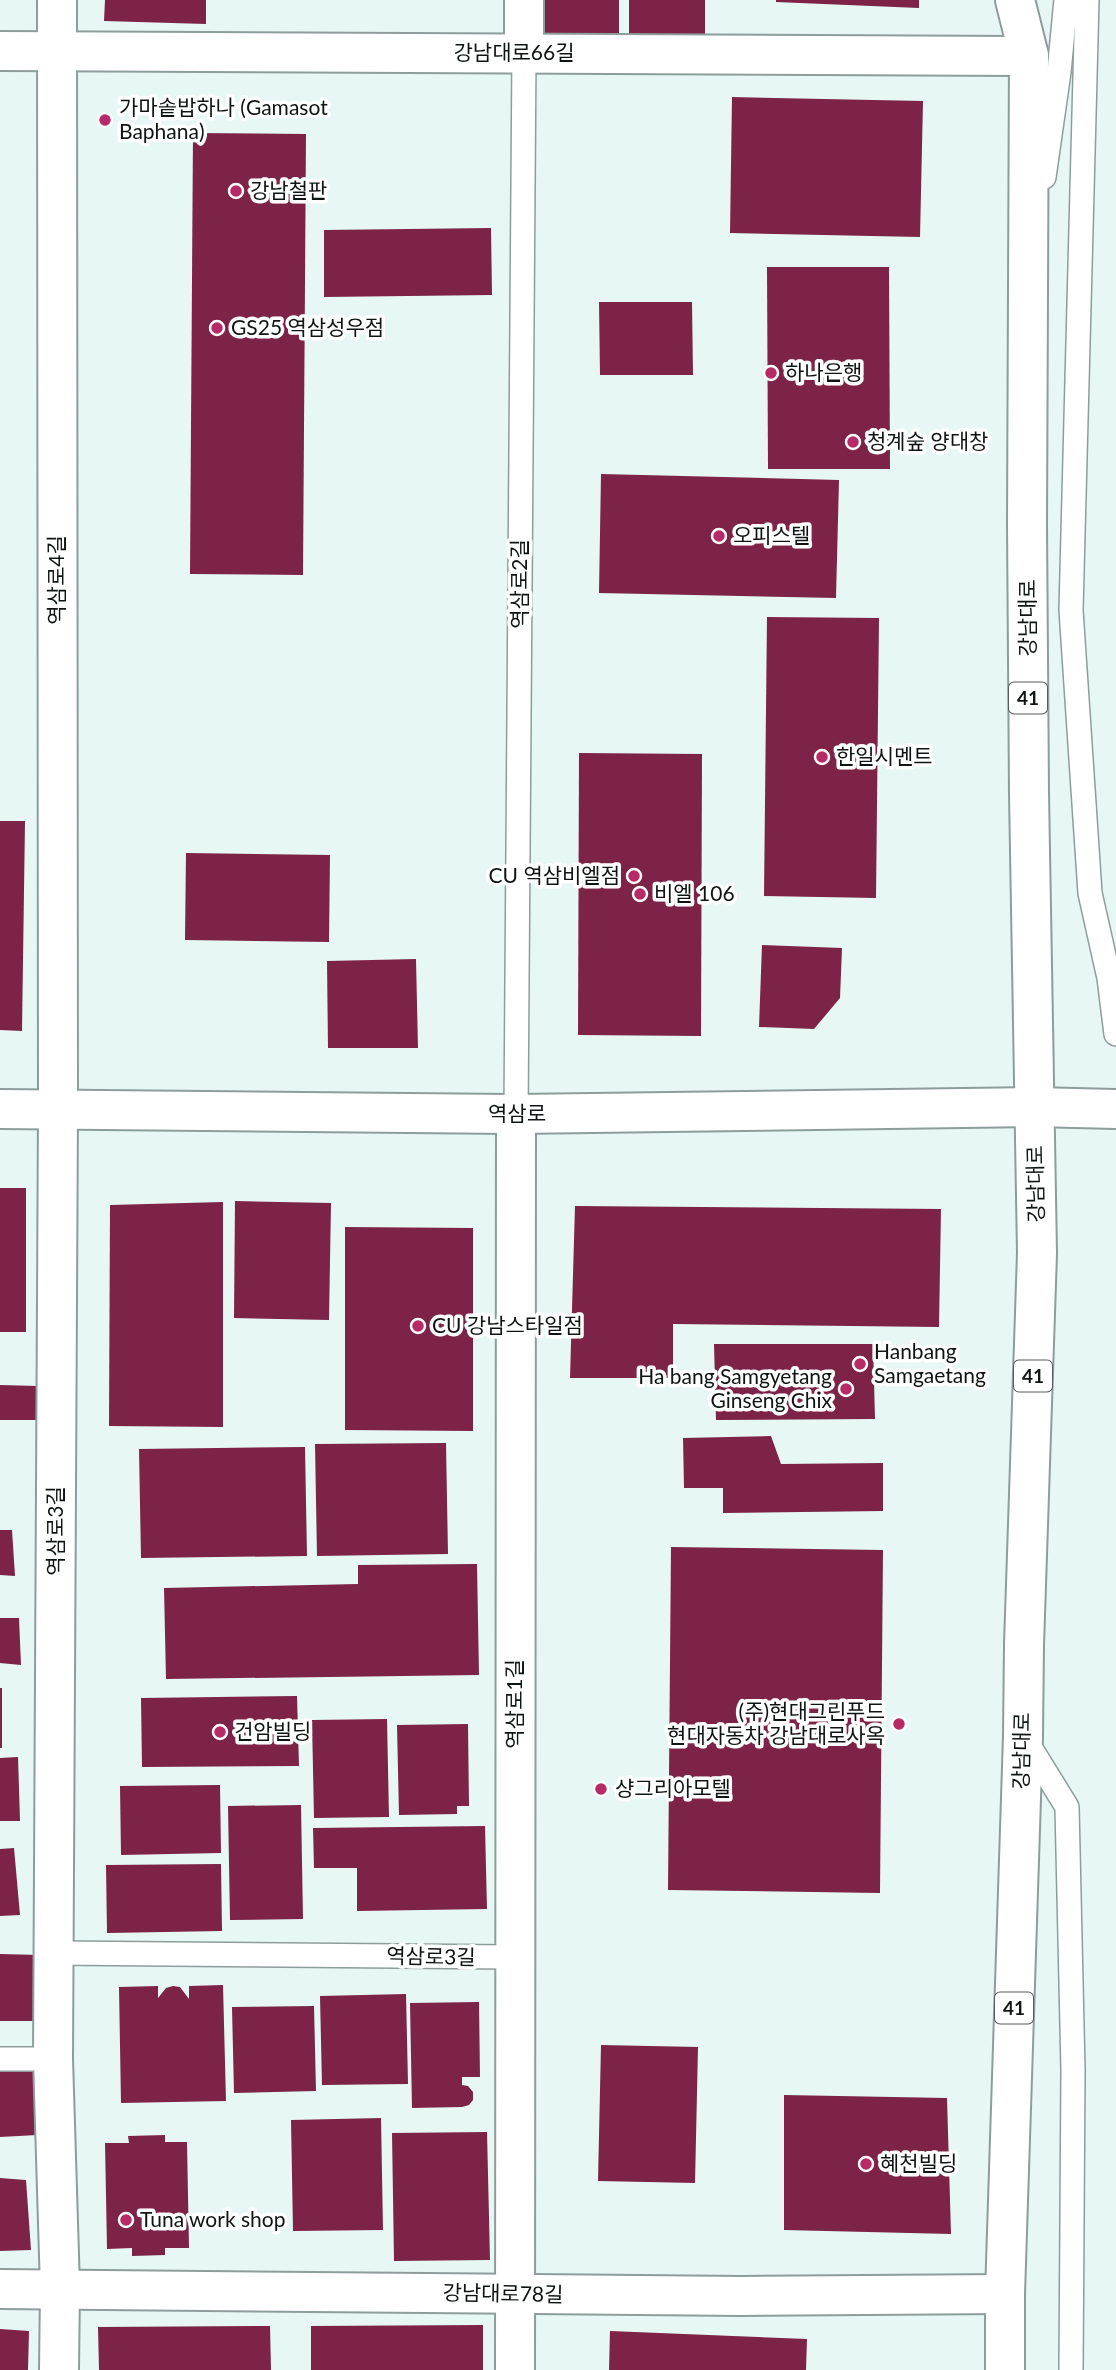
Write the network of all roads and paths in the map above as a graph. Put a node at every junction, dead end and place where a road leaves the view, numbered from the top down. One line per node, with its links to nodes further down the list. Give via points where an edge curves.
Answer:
1 (57, 0): 7 (street, 역삼로4길)
2 (524, 0): 8 (street)
3 (1015, 0): 9 (street, 강남대로 / 41)
4 (1066, 0): 10 (lane)
5 (1087, 0): 11 (lane, via 1071,610 1090,893)
6 (0, 51): 7 (street, 강남대로66길)
7 (56, 52): 8 (street, 강남대로66길); 14 (street, 역삼로4길)
8 (524, 53): 9 (street, 강남대로66길); 16 (lane, 역삼로2길)
9 (1029, 56): 10 (street, 강남대로 / 41)
10 (1028, 289): 12 (street, 강남대로 / 41)
11 (1116, 1034)
12 (1034, 1107): 15 (street, 역삼로); 16 (street, 역삼로); 17 (street, 강남대로 / 41, via 1037,1253)
13 (0, 1109): 14 (street, 역삼로)
14 (58, 1109): 16 (street, 역삼로); 18 (street, 역삼로3길)
15 (1116, 1109)
16 (516, 1114): 19 (street, 역삼로1길)
17 (1023, 1736): 25 (street, 강남대로 / 41); 29 (lane, via 1067,1807 1073,2070)
18 (54, 1953): 19 (lane, 역삼로3길); 21 (street, 역삼로3길)
19 (514, 1957): 24 (street, 역삼로1길)
20 (0, 2059): 21 (lane)
21 (53, 2059): 22 (street, 역삼로3길)
22 (60, 2288): 23 (street, 강남대로78길); 24 (street, 강남대로78길); 26 (street, 역삼로3길)
23 (0, 2289)
24 (515, 2294): 25 (street, 강남대로78길); 27 (street, 역삼로1길)
25 (1005, 2294): 28 (street, 강남대로 / 41)
26 (60, 2370)
27 (515, 2370)
28 (1005, 2370)
29 (1071, 2370)

